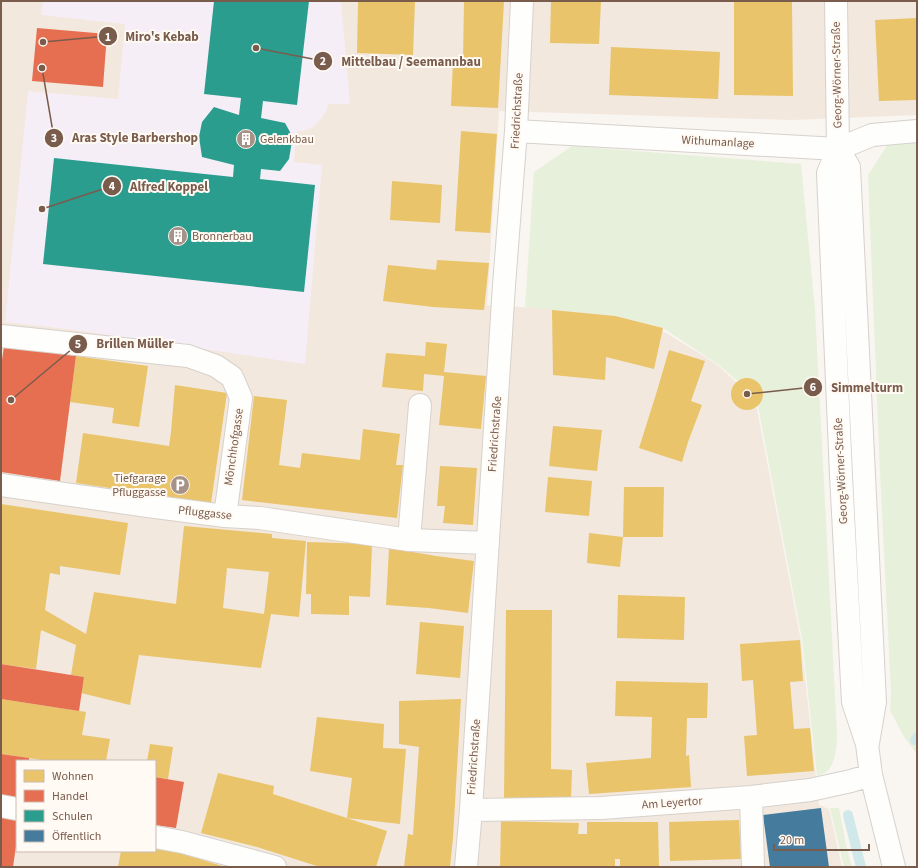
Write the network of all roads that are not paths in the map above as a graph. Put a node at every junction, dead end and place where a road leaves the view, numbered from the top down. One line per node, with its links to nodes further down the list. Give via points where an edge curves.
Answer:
1 (522, 1): 3 (street, Friedrichstraße)
2 (836, 1): 5 (street, Georg-Wörner-Straße)
3 (516, 131): 5 (street, Withumanlage); 11 (street, Friedrichstraße)
4 (917, 131): 5 (street, Withumanlage, via 872,135)
5 (838, 149): 12 (street, Georg-Wörner-Straße, via 849,167 866,489 875,702 867,744)
6 (1, 336): 9 (street, Mönchhofgasse, via 188,356 216,366 232,377 241,398)
7 (420, 405): 10 (street)
8 (1, 485): 9 (street, Pfluggasse)
9 (218, 509): 10 (street, Pfluggasse, via 260,518)
10 (409, 540): 11 (street, Pfluggasse)
11 (488, 543): 16 (street, Friedrichstraße)
12 (871, 775): 13 (street, Am Leyertor, via 810,790); 21 (street, Georg-Wörner-Straße)
13 (751, 797): 16 (street, Am Leyertor, via 601,808); 20 (street)
14 (1, 806): 15 (street)
15 (16, 809)
16 (471, 810): 19 (street, Friedrichstraße)
17 (156, 837): 18 (street)
18 (275, 867)
19 (466, 867)
20 (753, 867)
21 (894, 867)

